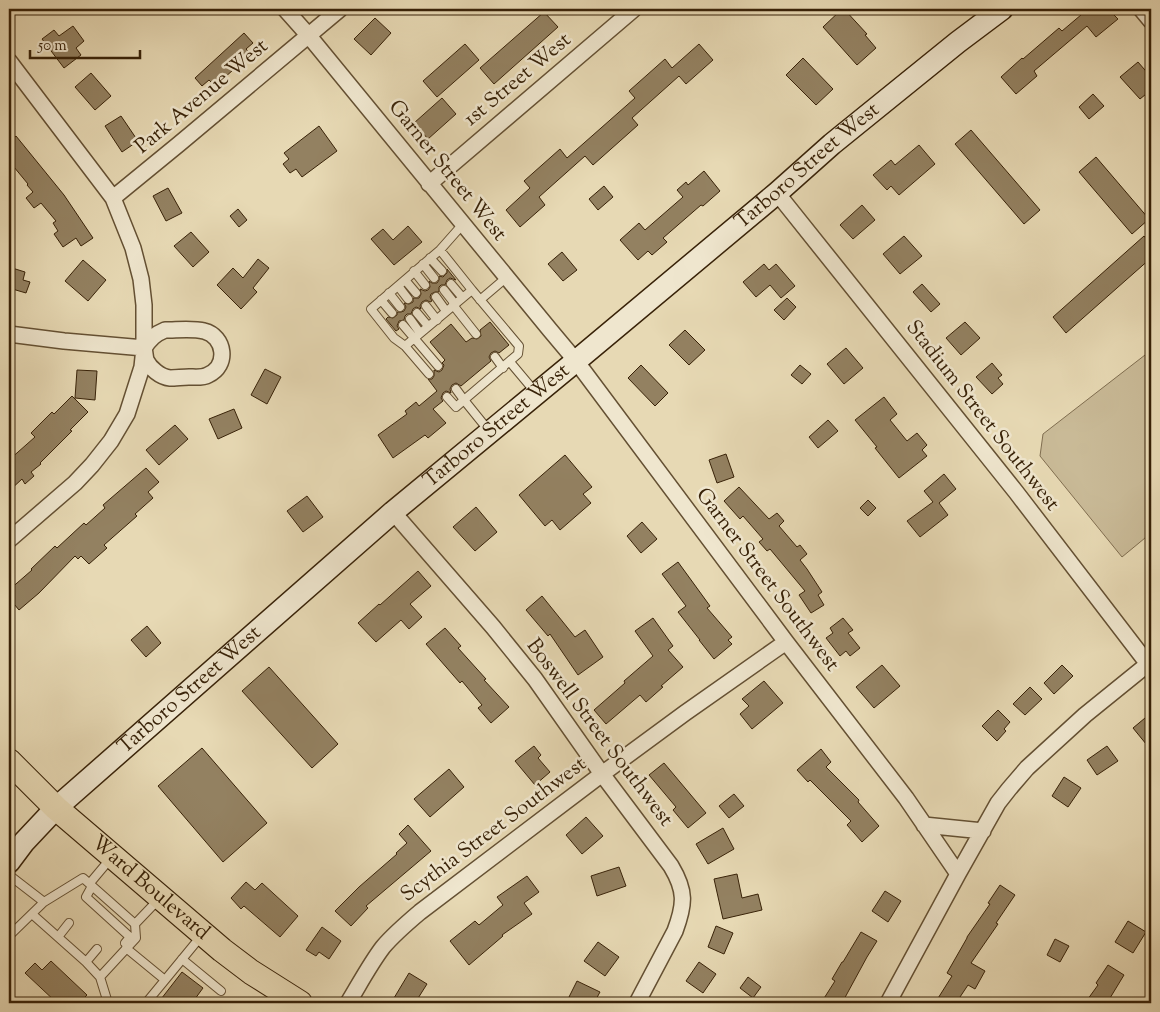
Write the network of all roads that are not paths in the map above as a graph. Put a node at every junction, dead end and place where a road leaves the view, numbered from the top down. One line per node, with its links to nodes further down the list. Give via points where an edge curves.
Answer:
1 (285, 9): 7 (street, Garner Street West)
2 (340, 9): 7 (street, Park Avenue West)
3 (634, 9): 9 (street, 1st Street West)
4 (1000, 9): 10 (main road, Tarboro Street West, via 832,144)
5 (1141, 9): 6 (street)
6 (1151, 21)
7 (309, 36): 9 (street, Garner Street West); 11 (street, Park Avenue West)
8 (9, 61): 11 (street)
9 (429, 184): 12 (street, Garner Street West)
10 (777, 193): 49 (main road, Tarboro Street West); 62 (street, Stadium Street Southwest, via 1016,492)
11 (113, 198): 47 (street, via 141,279)
12 (463, 224): 13 (lane); 19 (street, Garner Street West)
13 (440, 250): 14 (lane); 25 (lane)
14 (430, 258): 15 (lane); 17 (lane)
15 (423, 264): 16 (lane); 18 (lane)
16 (414, 271): 20 (lane); 22 (lane)
17 (442, 271)
18 (434, 278)
19 (507, 278): 32 (lane); 49 (street, Garner Street West)
20 (405, 280): 23 (lane); 27 (lane)
21 (451, 284): 29 (lane)
22 (425, 285)
23 (398, 286): 26 (lane); 31 (lane)
24 (444, 290): 33 (lane)
25 (472, 290): 29 (lane); 32 (lane)
26 (389, 293): 30 (lane); 35 (lane)
27 (416, 293)
28 (436, 297): 36 (lane)
29 (462, 298): 33 (lane)
30 (381, 300): 37 (lane); 46 (lane, via 370,309)
31 (408, 300)
32 (480, 300): 50 (lane, via 519,346 518,354)
33 (454, 304): 36 (lane); 44 (lane)
34 (426, 306): 40 (lane)
35 (400, 307)
36 (446, 311): 40 (lane)
37 (392, 313)
38 (418, 313): 42 (lane)
39 (410, 319): 45 (lane)
40 (437, 320): 42 (lane)
41 (403, 325): 45 (lane)
42 (428, 326): 45 (lane)
43 (9, 334): 47 (street)
44 (476, 334)
45 (417, 336): 46 (lane); 51 (lane)
46 (405, 346): 53 (lane)
47 (144, 348): 47 (street, via 151,338 165,330 199,330 214,335 222,347 222,357 216,370 207,376 168,378 153,370 146,360); 60 (street, via 142,367 127,414 111,441 76,483)
48 (495, 357): 52 (lane)
49 (576, 361): 55 (main road, Tarboro Street West); 61 (street, Garner Street Southwest)
50 (510, 362): 52 (lane); 55 (lane)
51 (438, 366)
52 (503, 368): 57 (lane)
53 (429, 374)
54 (456, 389): 57 (lane)
55 (536, 394): 58 (main road, Tarboro Street West)
56 (447, 397): 57 (lane, via 456,407)
57 (464, 400): 58 (lane)
58 (490, 432): 59 (main road, Tarboro Street West)
59 (393, 512): 64 (street, Boswell Street Southwest, via 535,679); 65 (main road, Tarboro Street West)
60 (9, 540)
61 (786, 642): 64 (street, Scythia Street Southwest); 66 (street, Garner Street Southwest)
62 (1150, 666): 67 (street, via 1084,716 1027,768 1004,796)
63 (9, 761): 65 (main road, Ward Boulevard)
64 (602, 774): 94 (street, Scythia Street Southwest, via 401,928 377,955); 95 (street, Boswell Street Southwest, via 671,866 679,878 683,895 675,931)
65 (56, 808): 68 (main road, Ward Boulevard); 69 (main road, Tarboro Street West)
66 (924, 825): 67 (street); 71 (street, Garner Street Southwest)
67 (983, 831): 71 (street)
68 (112, 856): 72 (lane); 73 (main road, Ward Boulevard)
69 (9, 862)
70 (9, 874): 74 (lane)
71 (958, 874): 96 (street)
72 (93, 886): 74 (lane, via 83,878); 76 (lane); 79 (lane, via 86,897 88,902)
73 (160, 897): 78 (lane); 80 (main road, Ward Boulevard)
74 (44, 902): 75 (lane)
75 (32, 914): 81 (lane); 82 (lane)
76 (126, 916): 78 (lane); 79 (lane)
77 (69, 923): 82 (lane)
78 (136, 924): 83 (lane, via 136,938)
79 (116, 927): 85 (lane, via 130,937 119,951)
80 (203, 933): 86 (lane); 93 (main road, Ward Boulevard, via 251,972)
81 (9, 936)
82 (58, 937): 87 (lane)
83 (126, 948): 85 (lane); 89 (lane)
84 (97, 949): 87 (lane)
85 (120, 956): 88 (lane)
86 (182, 959): 89 (lane); 90 (lane)
87 (86, 962): 88 (lane)
88 (100, 977): 91 (lane)
89 (165, 980): 92 (lane)
90 (221, 991)
91 (108, 1003)
92 (146, 1003)
93 (300, 1003)
94 (348, 1003)
95 (636, 1003)
96 (888, 1003)

